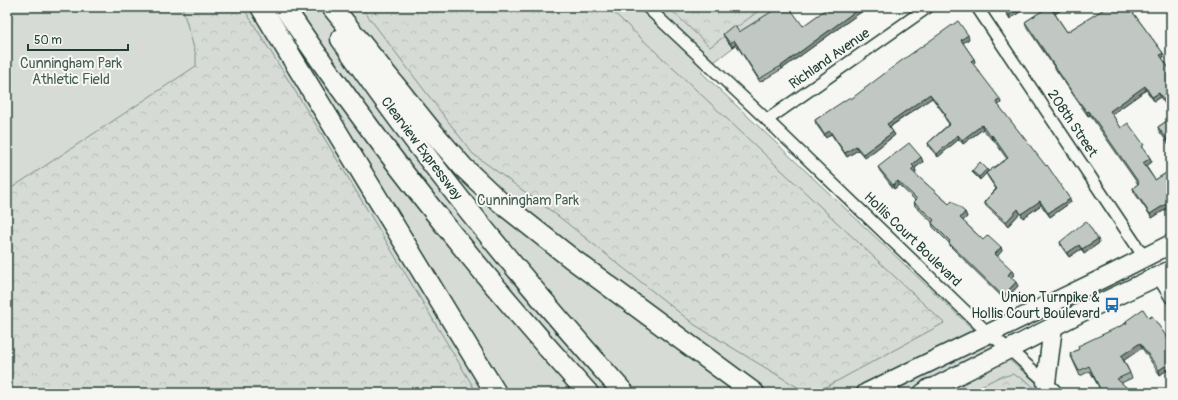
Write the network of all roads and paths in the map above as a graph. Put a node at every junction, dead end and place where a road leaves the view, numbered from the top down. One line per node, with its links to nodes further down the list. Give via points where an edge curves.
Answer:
1 (261, 7): 18 (highway)
2 (284, 7): 19 (highway, via 340,89 435,214)
3 (319, 7): 20 (highway, Clearview Expressway, via 368,78 444,178)
4 (332, 7): 21 (highway, via 431,130 463,167 500,202 571,258)
5 (647, 7): 8 (street, Hollis Court Boulevard)
6 (928, 7): 8 (street, Richland Avenue)
7 (977, 7): 10 (street, 208th Street)
8 (767, 120): 14 (street, Hollis Court Boulevard)
9 (1171, 244): 10 (main road)
10 (1144, 257): 14 (main road)
11 (1164, 274): 12 (street); 13 (main road)
12 (1171, 298)
13 (1053, 327): 15 (main road); 16 (main road)
14 (988, 333): 15 (street, Hollis Court Boulevard); 22 (main road)
15 (1009, 349): 16 (street, Hollis Court Boulevard); 17 (main road)
16 (1052, 388)
17 (926, 392)
18 (496, 393)
19 (588, 393)
20 (624, 393)
21 (754, 393)
22 (866, 393)

